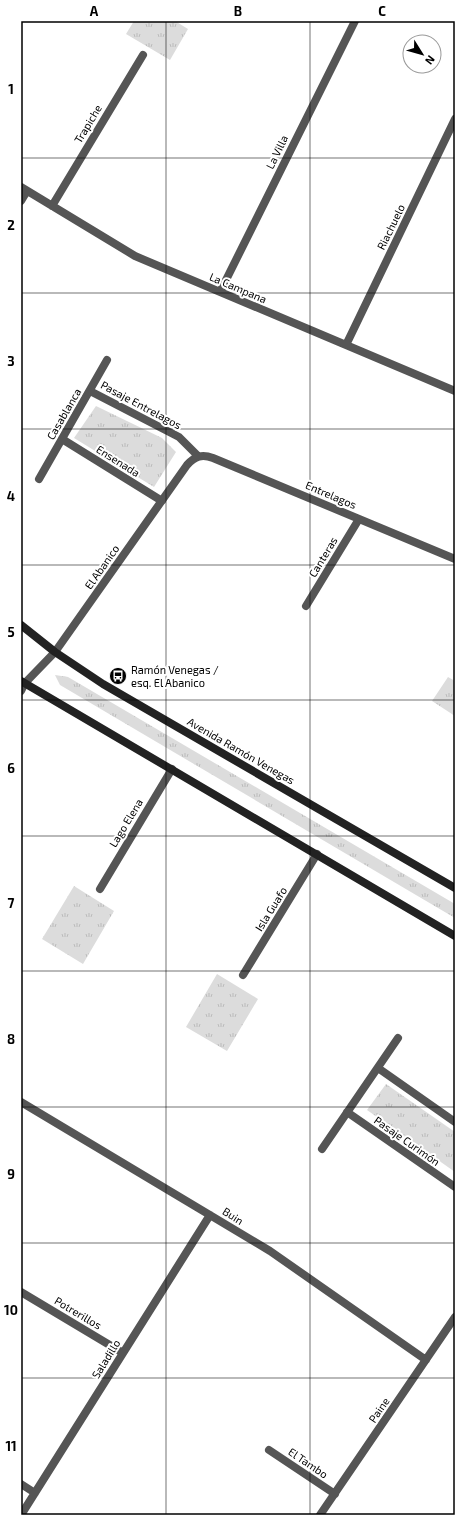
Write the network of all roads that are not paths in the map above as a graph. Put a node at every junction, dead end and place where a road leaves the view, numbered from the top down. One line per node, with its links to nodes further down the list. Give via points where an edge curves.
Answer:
1 (355, 21): 7 (street, La Villa)
2 (143, 55): 6 (street, Trapiche)
3 (455, 119): 8 (street, Riachuelo)
4 (24, 189): 5 (street); 6 (street, La Campana)
5 (21, 202)
6 (52, 206): 7 (street, La Campana, via 135,256)
7 (220, 292): 8 (street, La Campana)
8 (346, 345): 10 (street, La Campana)
9 (107, 360): 11 (street, Casablanca)
10 (455, 390)
11 (90, 391): 12 (street, Casablanca); 13 (street, Pasaje Entrelagos, via 179,437)
12 (62, 439): 14 (street, Casablanca); 15 (street, Ensenada)
13 (198, 456): 15 (street, El Abanico, via 187,465); 16 (street, Entrelagos, via 213,458)
14 (40, 479)
15 (162, 501): 20 (street, El Abanico)
16 (359, 519): 17 (street, Entrelagos); 18 (street, Canteras)
17 (455, 559)
18 (306, 606)
19 (21, 625): 20 (street, Avenida Ramón Venegas)
20 (55, 652): 21 (street, El Abanico); 25 (street, Avenida Ramón Venegas, via 104,684)
21 (23, 682): 22 (street, El Abanico); 23 (street)
22 (21, 691)
23 (172, 768): 24 (street); 26 (street, Lago Elena)
24 (317, 854): 27 (street); 28 (street, Isla Guafo)
25 (455, 888)
26 (100, 889)
27 (455, 936)
28 (243, 975)
29 (398, 1038): 30 (street)
30 (378, 1068): 32 (street); 33 (street)
31 (21, 1102): 36 (street, Buin)
32 (347, 1112): 34 (street); 35 (street, Pasaje Curimón)
33 (455, 1122)
34 (322, 1149)
35 (455, 1187)
36 (210, 1215): 39 (street, Saladillo); 40 (street, Buin, via 294,1268)
37 (21, 1292): 39 (street, Potrerillos)
38 (455, 1317): 40 (street, Paine)
39 (123, 1353): 43 (street, Saladillo)
40 (426, 1360): 44 (street, Paine)
41 (269, 1450): 44 (street, El Tambo)
42 (21, 1484): 43 (street)
43 (35, 1493): 45 (street, Saladillo)
44 (335, 1494): 46 (street, Paine)
45 (21, 1515)
46 (320, 1515)

